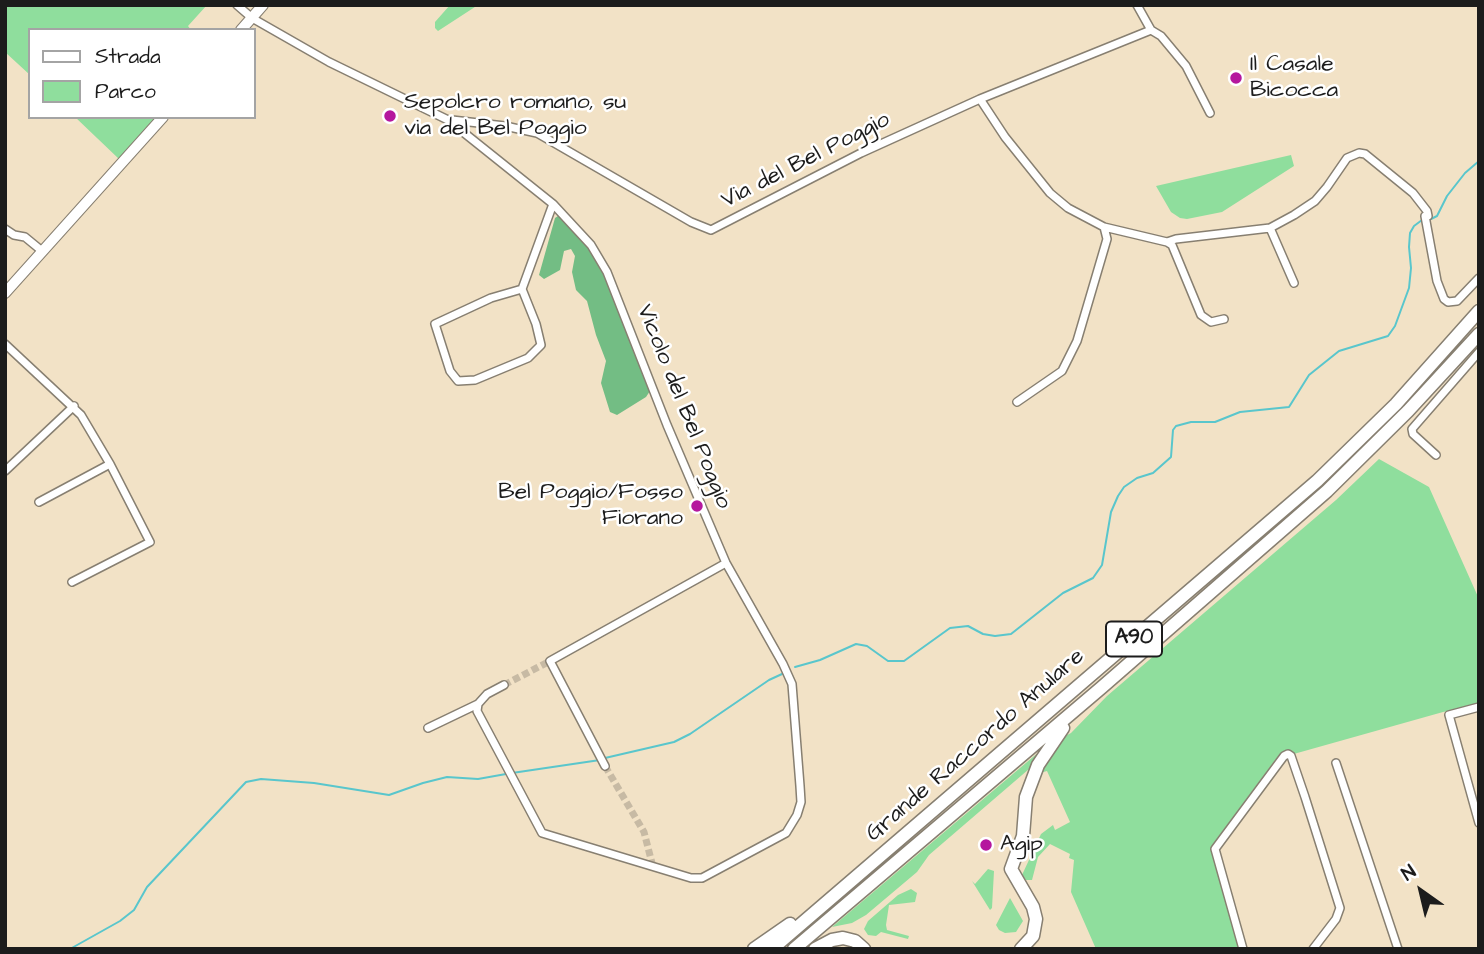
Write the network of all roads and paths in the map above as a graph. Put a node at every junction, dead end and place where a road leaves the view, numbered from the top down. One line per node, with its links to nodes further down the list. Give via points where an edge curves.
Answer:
1 (237, 5): 4 (street, Vicolo del Bel Poggio)
2 (263, 5): 4 (street)
3 (1137, 5): 6 (street)
4 (251, 18): 5 (street); 10 (street, Vicolo del Bel Poggio)
5 (243, 28)
6 (1151, 30): 7 (street); 8 (street, via 1186,66)
7 (980, 99): 10 (street, Via del Bel Poggio, via 861,153 711,230 537,133); 12 (street, via 1050,193)
8 (1210, 113)
9 (161, 119): 16 (street)
10 (448, 120): 11 (street, Vicolo del Bel Poggio)
11 (553, 204): 19 (street); 32 (street, Vicolo del Bel Poggio, via 604,264)
12 (1104, 227): 15 (street); 26 (street, via 1107,239 1077,341 1062,372)
13 (1269, 228): 15 (street); 17 (street, via 1315,201 1348,159 1365,154 1413,193 1426,213 1444,299 1457,301); 18 (street)
14 (5, 229): 16 (street)
15 (1167, 242): 22 (street, via 1201,315 1211,322)
16 (42, 251): 20 (street)
17 (1479, 278)
18 (1294, 283)
19 (522, 289): 19 (street, via 541,341 538,349 528,358 475,380 458,381 450,371 435,324)
20 (5, 293)
21 (1479, 312): 42 (highway, Grande Raccordo Anulare / A90, via 1396,404 1317,481)
22 (1224, 319)
23 (1479, 334): 35 (highway, Grande Raccordo Anulare / A90, via 1343,476)
24 (5, 344): 27 (street)
25 (1479, 352): 28 (street, via 1412,429)
26 (1017, 402)
27 (74, 406): 29 (street); 30 (street)
28 (1436, 455)
29 (110, 464): 31 (street); 33 (street, via 149,542)
30 (5, 471)
31 (39, 502)
32 (726, 564): 36 (street, Vicolo del Bel Poggio, via 792,684 800,802 786,833 702,878 691,878 542,833 477,711); 40 (street, via 550,661)
33 (72, 582)
34 (504, 685): 36 (street)
35 (1101, 688): 45 (highway, Grande Raccordo Anulare / A90); 48 (highway, via 1052,743 1026,797 1023,836 1011,869 1033,907 1036,923 1033,936)
36 (478, 704): 38 (street)
37 (1479, 707): 41 (street, via 1449,715)
38 (428, 728)
39 (1336, 763): 51 (street)
40 (605, 766)
41 (1479, 823)
42 (845, 886): 43 (highway); 44 (highway, Grande Raccordo Anulare / A90)
43 (754, 949)
44 (772, 949)
45 (794, 949)
46 (815, 949): 47 (highway, via 843,938)
47 (864, 949)
48 (1021, 949)
49 (1243, 949): 50 (street, via 1214,851 1288,754 1340,908)
50 (1313, 949)
51 (1398, 949)

